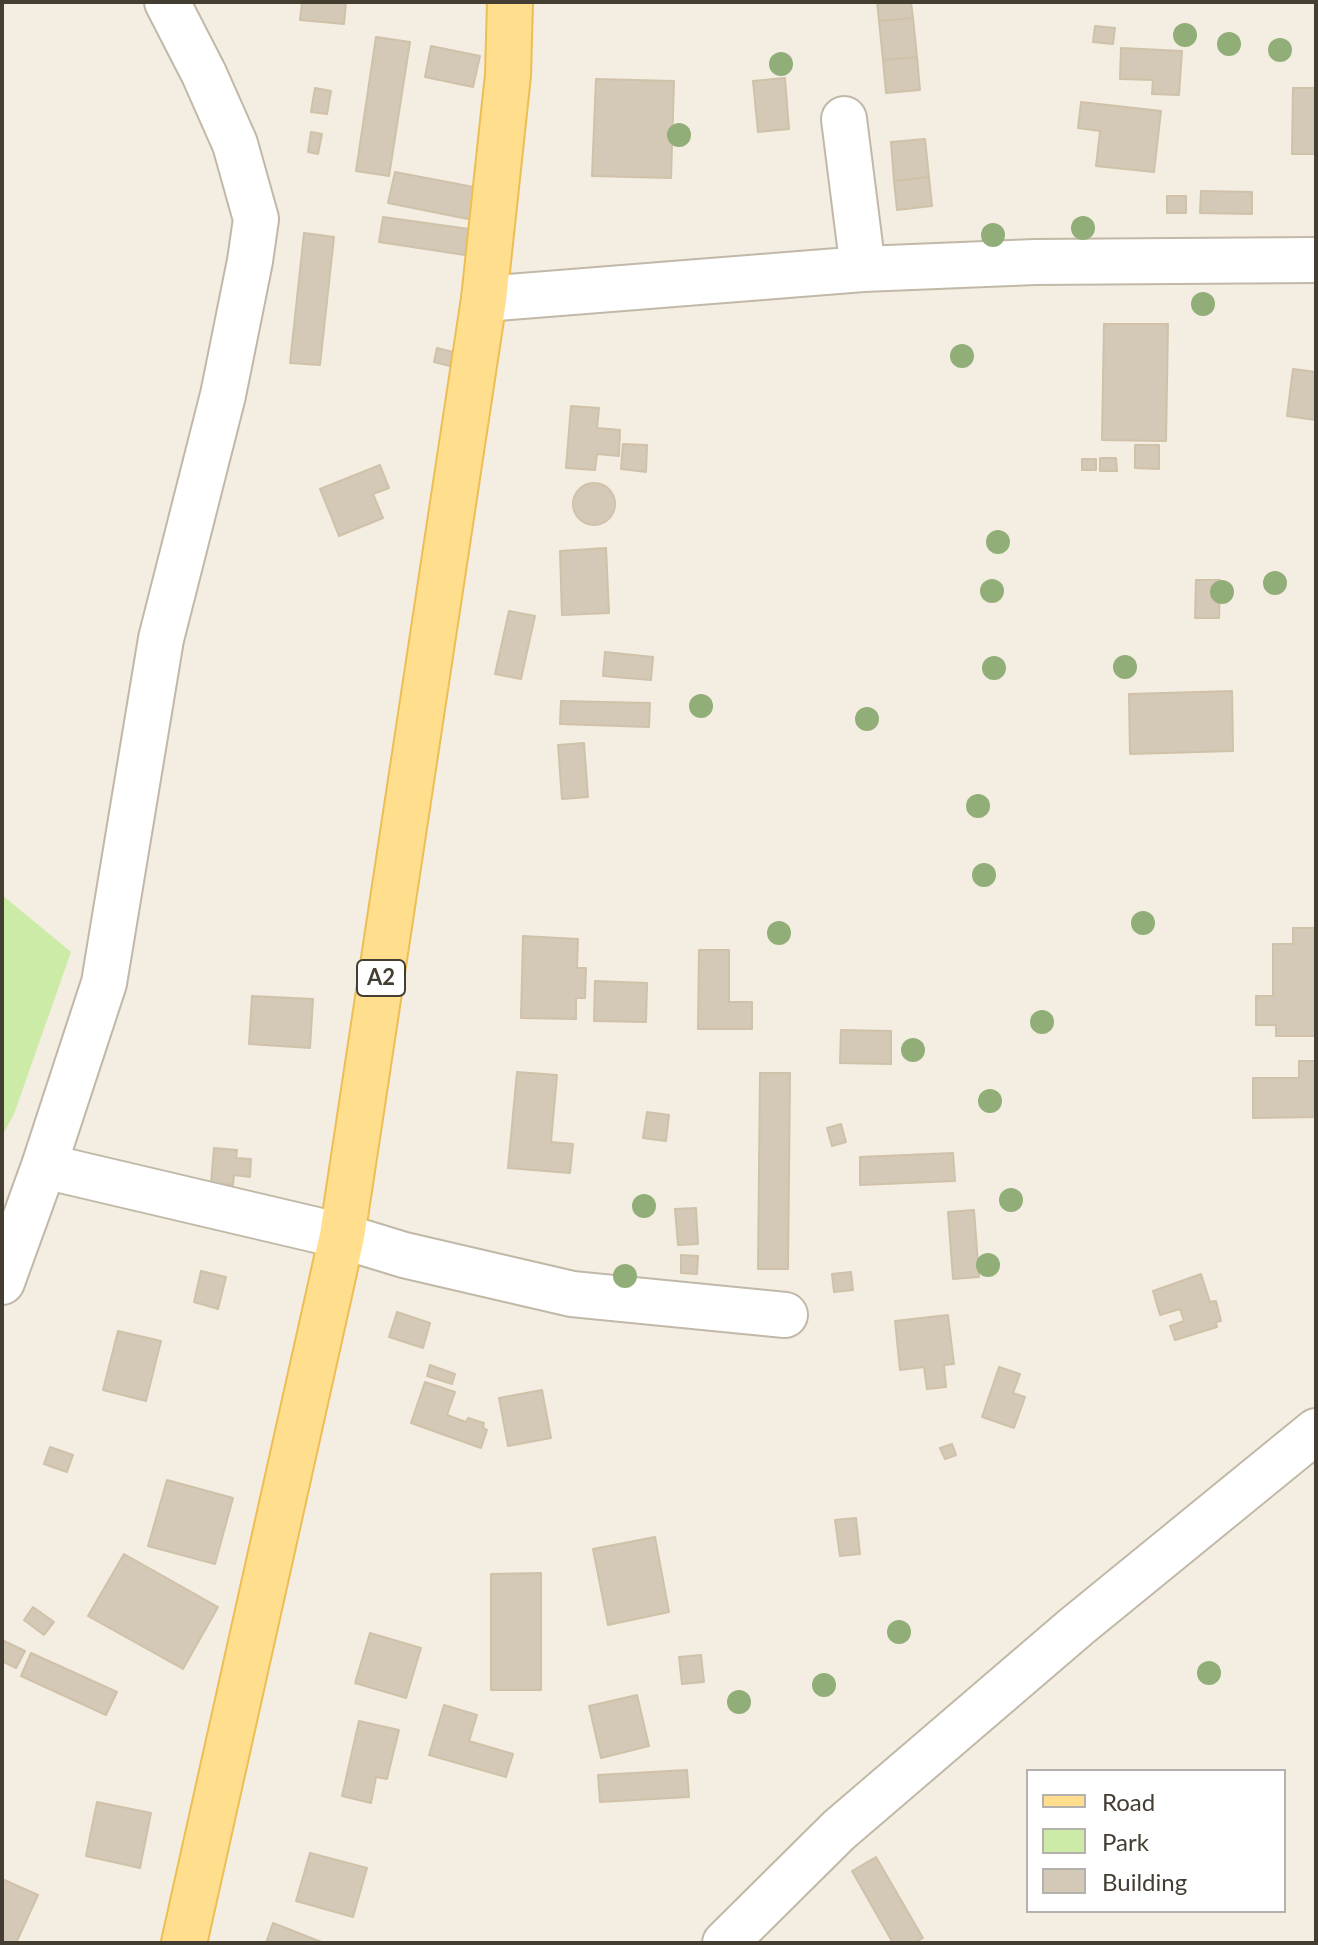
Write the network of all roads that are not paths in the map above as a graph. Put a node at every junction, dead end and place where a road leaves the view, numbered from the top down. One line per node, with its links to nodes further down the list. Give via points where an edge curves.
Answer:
1 (167, 2): 7 (street, via 235,144 256,219 223,395 161,639 104,983)
2 (510, 2): 6 (main road, A2, via 508,75)
3 (844, 119): 5 (street)
4 (1316, 260): 5 (street)
5 (863, 269): 6 (street)
6 (484, 299): 8 (main road, A2)
7 (44, 1166): 8 (street); 9 (street)
8 (342, 1236): 10 (street, via 572,1294); 12 (main road, A2)
9 (2, 1282)
10 (785, 1315)
11 (1316, 1431): 13 (street, via 839,1830)
12 (184, 1943)
13 (725, 1943)

